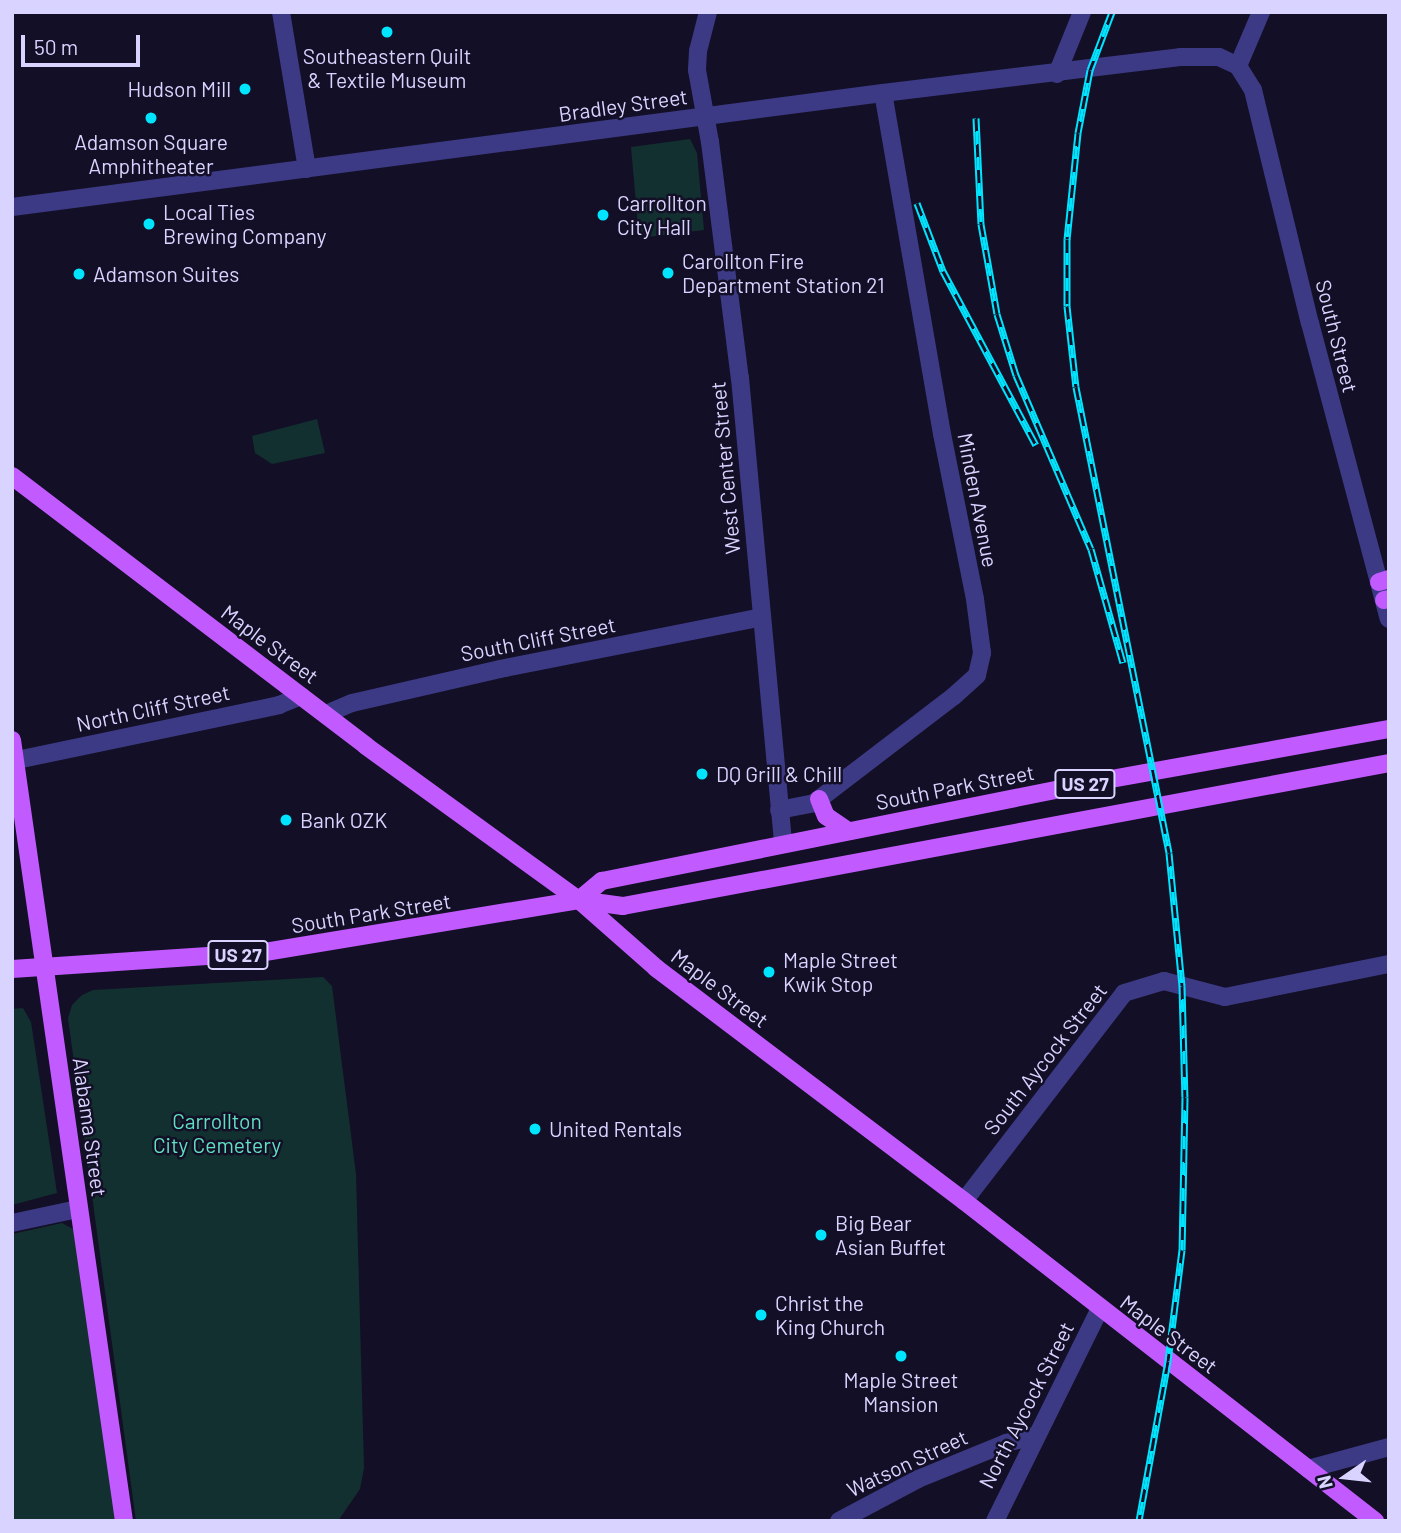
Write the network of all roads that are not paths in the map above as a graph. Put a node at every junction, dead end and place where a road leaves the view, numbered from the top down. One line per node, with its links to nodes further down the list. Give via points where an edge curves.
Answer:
1 (281, 12): 9 (street)
2 (708, 12): 8 (street, West Center Street, via 698,51)
3 (1082, 12): 6 (street)
4 (1261, 12): 5 (street)
5 (1238, 66): 6 (street, Bradley Street, via 1202,55); 14 (street, South Street, via 1253,90 1310,323)
6 (1057, 74): 7 (street, Bradley Street)
7 (883, 93): 8 (street, Bradley Street); 24 (street, Minden Avenue, via 982,653 977,675 954,696)
8 (705, 116): 9 (street, Bradley Street); 16 (street, West Center Street, via 740,377)
9 (307, 169): 10 (street, Bradley Street)
10 (12, 207)
11 (12, 476): 13 (main road, Maple Street)
12 (12, 492): 13 (main road)
13 (35, 495): 18 (main road, Maple Street)
14 (1384, 581): 15 (street, South Street)
15 (1386, 600): 17 (street, South Street)
16 (762, 617): 19 (street, South Cliff Street, via 500,669 352,703); 25 (street, West Center Street)
17 (1389, 619)
18 (301, 696): 19 (main road, Maple Street); 22 (street, North Cliff Street, via 279,705)
19 (326, 714): 28 (main road, Maple Street)
20 (1389, 729): 26 (main road, South Park Street / US 27)
21 (12, 740): 22 (main road, Alabama Street)
22 (14, 761): 30 (main road, Alabama Street)
23 (1389, 763): 28 (main road, South Park Street / US 27, via 667,898 623,905)
24 (819, 799): 25 (street, Minden Avenue); 26 (main road, via 826,816)
25 (779, 810): 27 (street, West Center Street)
26 (848, 831): 27 (main road, South Park Street / US 27)
27 (783, 844): 28 (main road, South Park Street / US 27, via 602,881)
28 (579, 900): 30 (main road, South Park Street / US 27, via 265,952); 32 (main road, Maple Street, via 656,968)
29 (1389, 964): 32 (street, South Aycock Street, via 1225,998 1164,981 1124,993)
30 (43, 966): 31 (main road, US 27); 33 (main road, Alabama Street)
31 (12, 969)
32 (964, 1201): 35 (main road, Maple Street)
33 (78, 1209): 34 (street); 39 (main road, Alabama Street)
34 (12, 1223)
35 (1100, 1310): 36 (street, North Aycock Street); 38 (main road, Maple Street)
36 (1035, 1436): 40 (street, Watson Street, via 918,1479); 41 (street, North Aycock Street)
37 (1389, 1447): 38 (street)
38 (1308, 1469): 42 (main road, Maple Street)
39 (124, 1521)
40 (839, 1521)
41 (995, 1521)
42 (1375, 1521)

